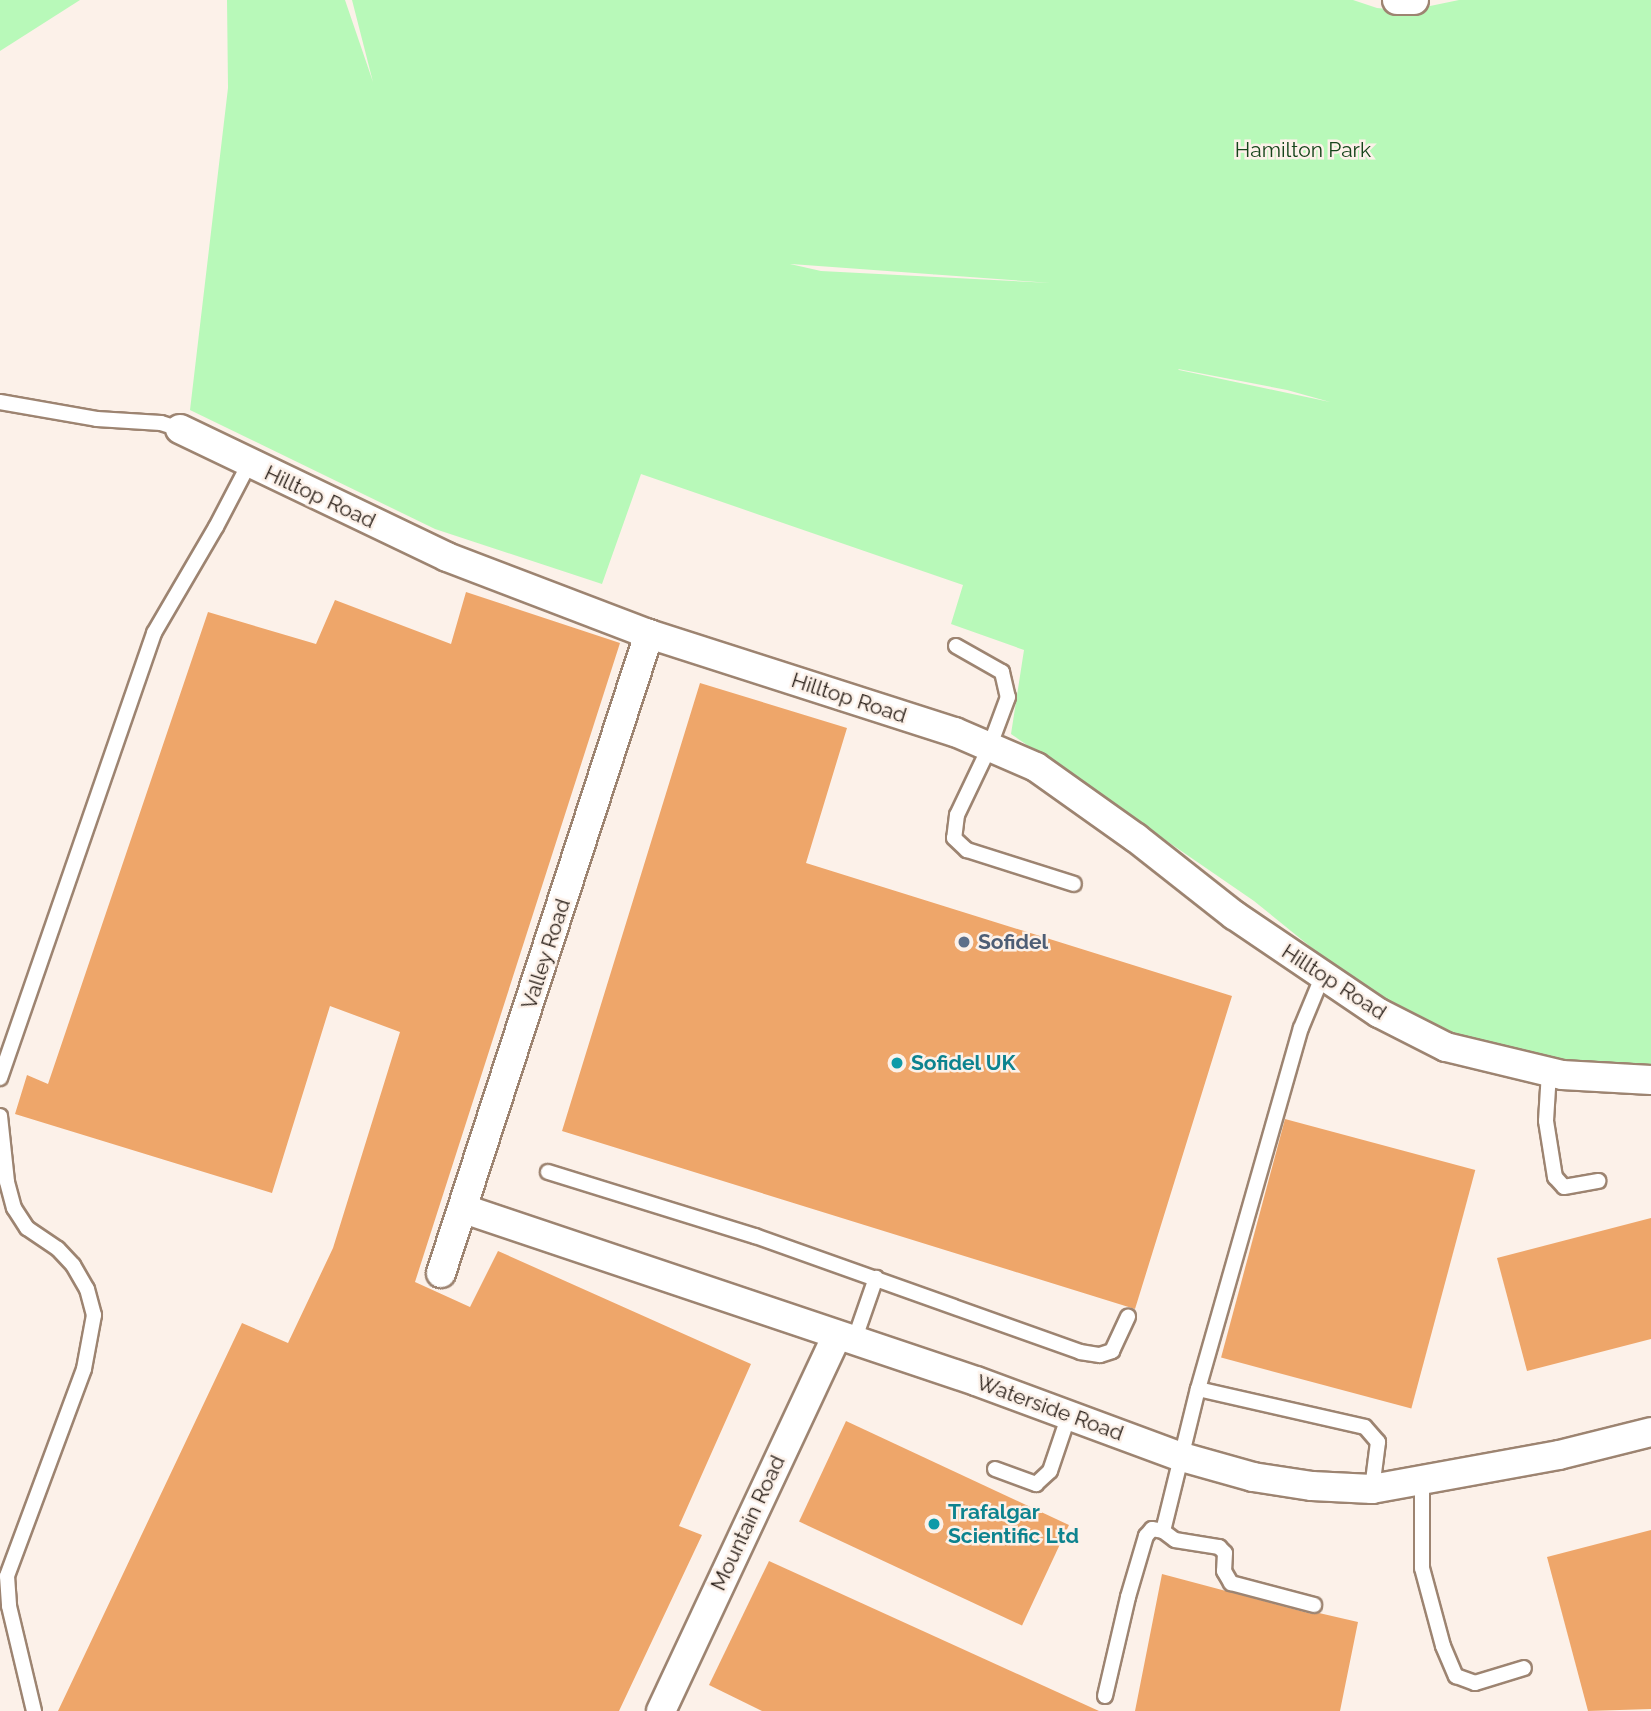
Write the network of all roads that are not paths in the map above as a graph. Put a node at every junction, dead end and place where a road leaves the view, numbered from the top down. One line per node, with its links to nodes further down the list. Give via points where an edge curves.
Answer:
1 (1396, 0): 2 (street)
2 (1414, 0)
3 (0, 402): 4 (lane, Hilltop Road)
4 (180, 429): 5 (street, Hilltop Road)
5 (248, 464): 6 (street, Hilltop Road, via 447,557); 12 (lane, via 154,634)
6 (649, 634): 8 (street, Hilltop Road, via 955,732); 17 (street, Valley Road)
7 (956, 646): 8 (lane, via 1002,672 1008,697)
8 (989, 748): 9 (lane, via 957,815 954,838 967,850); 10 (street, Hilltop Road, via 1036,767 1234,915)
9 (1074, 884)
10 (1323, 975): 11 (street, Hilltop Road, via 1379,1013 1446,1047); 22 (lane, via 1301,1028)
11 (1549, 1072): 13 (street, Hilltop Road); 16 (lane, via 1546,1121 1555,1177 1563,1187)
12 (0, 1078)
13 (1651, 1080)
14 (0, 1116): 33 (lane, via 14,1208 27,1228 73,1265 87,1289 94,1315 84,1368 7,1576 9,1606)
15 (548, 1172): 19 (lane)
16 (1598, 1181)
17 (464, 1209): 18 (street, Valley Road); 21 (street, Waterside Road)
18 (441, 1273)
19 (876, 1278): 20 (lane, via 1080,1352 1100,1355 1112,1351); 21 (lane)
20 (1128, 1317)
21 (845, 1338): 23 (street, Waterside Road); 34 (street, Mountain Road)
22 (1198, 1389): 25 (lane); 28 (lane, via 1365,1427 1378,1442)
23 (1069, 1415): 25 (street, Waterside Road); 26 (lane, via 1050,1471 1036,1483)
24 (1651, 1432): 27 (street, Waterside Road)
25 (1182, 1457): 28 (street, Waterside Road, via 1253,1477); 29 (lane)
26 (995, 1469)
27 (1422, 1482): 28 (street, Waterside Road); 31 (lane, via 1422,1568 1456,1676 1475,1683)
28 (1372, 1489)
29 (1163, 1531): 30 (lane, via 1175,1540 1219,1547 1225,1553 1224,1571 1231,1583); 32 (lane, via 1152,1529 1146,1536)
30 (1314, 1605)
31 (1524, 1668)
32 (1105, 1696)
33 (34, 1711)
34 (661, 1711)

